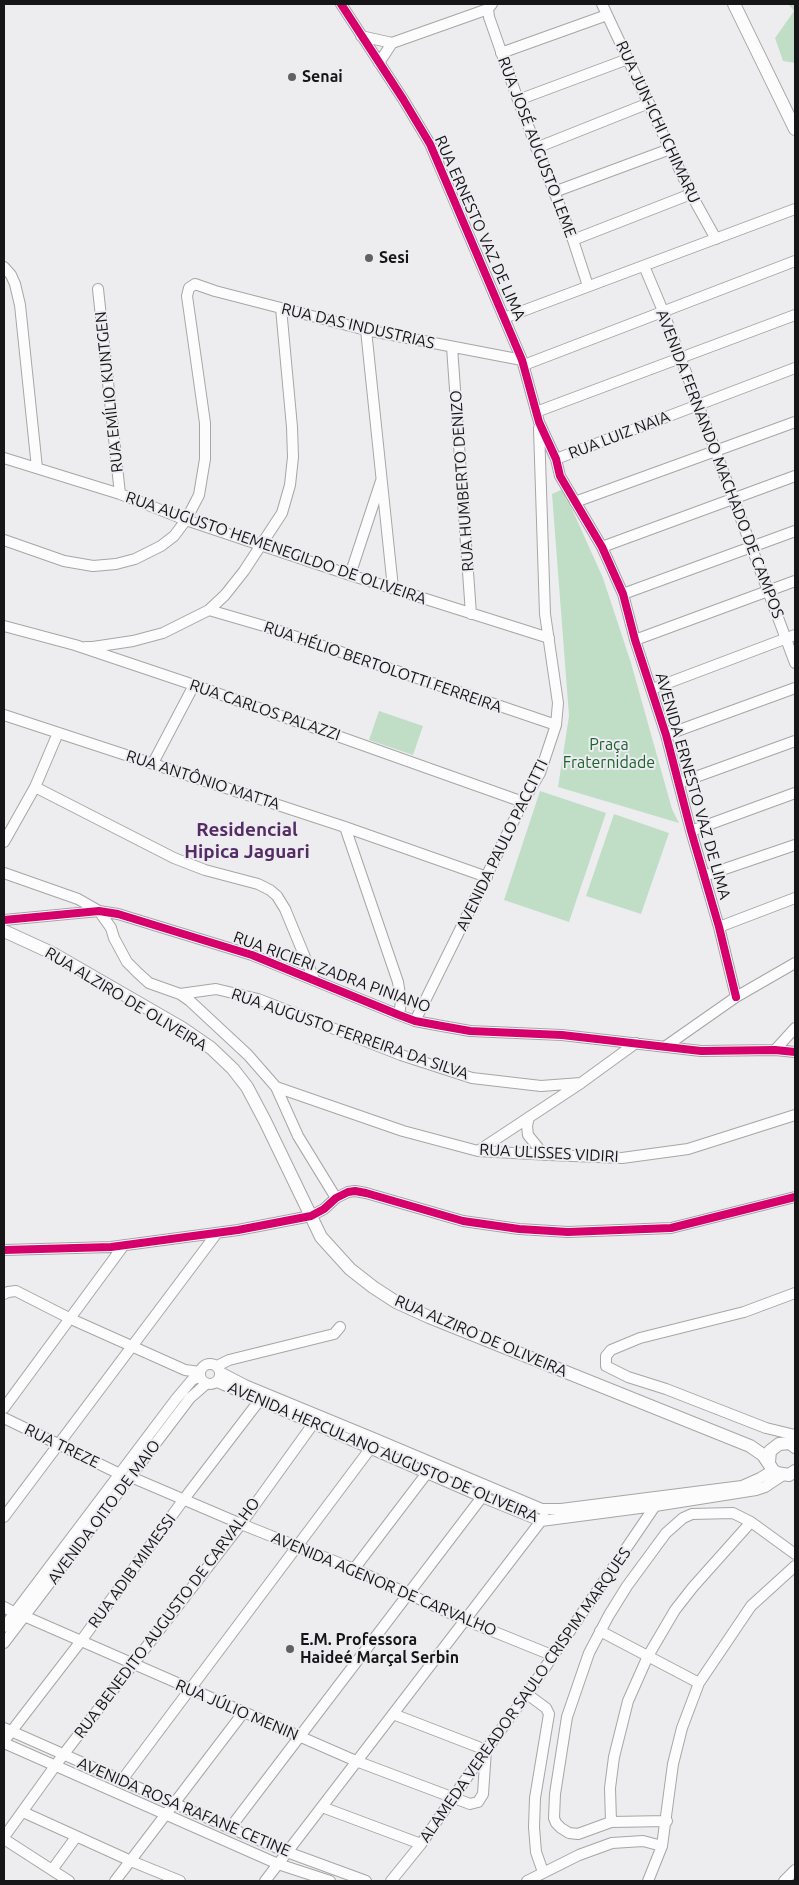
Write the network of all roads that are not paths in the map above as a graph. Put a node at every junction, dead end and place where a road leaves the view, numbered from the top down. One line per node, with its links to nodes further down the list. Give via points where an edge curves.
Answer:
1 (341, 4): 7 (street, RUA ERNESTO VAZ DE LIMA)
2 (602, 4): 6 (street, RUA JUN-ICHI ICHIMARU)
3 (734, 4): 15 (main road)
4 (742, 4): 14 (main road)
5 (490, 6): 8 (street); 9 (street, RUA JOSÉ AUGUSTO LEME, via 489,17)
6 (607, 15): 9 (street); 10 (street, RUA JUN-ICHI ICHIMARU)
7 (361, 36): 8 (street); 11 (street, RUA ERNESTO VAZ DE LIMA)
8 (392, 43): 11 (street)
9 (501, 53): 12 (street, RUA JOSÉ AUGUSTO LEME)
10 (628, 59): 12 (street); 13 (street, RUA JUN-ICHI ICHIMARU)
11 (378, 63): 31 (street, RUA ERNESTO VAZ DE LIMA, via 430,144)
12 (518, 100): 16 (street, RUA JOSÉ AUGUSTO LEME)
13 (649, 103): 16 (street); 17 (street, RUA JUN-ICHI ICHIMARU)
14 (795, 112)
15 (795, 129)
16 (536, 148): 18 (street, RUA JOSÉ AUGUSTO LEME)
17 (670, 149): 18 (street); 19 (street, RUA JUN-ICHI ICHIMARU)
18 (554, 192): 22 (street, RUA JOSÉ AUGUSTO LEME)
19 (691, 194): 21 (street, RUA JUN-ICHI ICHIMARU); 22 (street)
20 (795, 209): 21 (street)
21 (716, 239): 24 (street)
22 (573, 240): 26 (street, RUA JOSÉ AUGUSTO LEME)
23 (795, 261): 29 (street)
24 (644, 266): 26 (street); 29 (street, AVENIDA FERNANDO MACHADO DE CAMPOS)
25 (4, 267): 43 (street, via 14,284 20,305)
26 (588, 286): 31 (street)
27 (98, 290): 48 (street, RUA EMÍLIO KUNTGEN)
28 (281, 308): 32 (street, RUA DAS INDUSTRIAS); 51 (street, RUA DAS INDUSTRIAS, via 195,284 189,288 205,423 205,459 199,494); 54 (street, via 293,457 290,486 282,514)
29 (663, 311): 34 (street, AVENIDA FERNANDO MACHADO DE CAMPOS); 35 (street)
30 (795, 315): 34 (street)
31 (504, 318): 35 (street, RUA ERNESTO VAZ DE LIMA)
32 (366, 330): 33 (street, RUA DAS INDUSTRIAS); 46 (street)
33 (452, 348): 35 (street, RUA DAS INDUSTRIAS); 63 (street, RUA HUMBERTO DENIZO)
34 (681, 358): 37 (street, AVENIDA FERNANDO MACHADO DE CAMPOS); 38 (street)
35 (523, 362): 38 (street, RUA ERNESTO VAZ DE LIMA)
36 (795, 368): 37 (street, RUA LUIZ NAIA)
37 (698, 405): 40 (street, AVENIDA FERNANDO MACHADO DE CAMPOS); 42 (street, RUA LUIZ NAIA)
38 (538, 417): 42 (street, AVENIDA ERNESTO VAZ DE LIMA); 47 (street, AVENIDA PAULO PACCITTI)
39 (795, 422): 40 (street)
40 (715, 451): 49 (street, AVENIDA FERNANDO MACHADO DE CAMPOS); 50 (street)
41 (4, 458): 43 (street, RUA AUGUSTO HEMENEGILDO DE OLIVEIRA)
42 (556, 459): 44 (street, AVENIDA ERNESTO VAZ DE LIMA)
43 (38, 468): 48 (street, RUA AUGUSTO HEMENEGILDO DE OLIVEIRA)
44 (560, 476): 47 (street); 50 (street, AVENIDA ERNESTO VAZ DE LIMA)
45 (795, 476): 49 (street)
46 (382, 478): 57 (street); 59 (street)
47 (541, 485): 66 (street, AVENIDA PAULO PACCITTI, via 545,614)
48 (120, 494): 51 (street, RUA AUGUSTO HEMENEGILDO DE OLIVEIRA)
49 (733, 500): 55 (street); 56 (street, AVENIDA FERNANDO MACHADO DE CAMPOS)
50 (575, 502): 55 (street, AVENIDA ERNESTO VAZ DE LIMA)
51 (186, 520): 53 (street, via 161,546 116,564 93,566 64,561); 54 (street, RUA AUGUSTO HEMENEGILDO DE OLIVEIRA)
52 (795, 531): 56 (street)
53 (4, 540)
54 (263, 545): 57 (street, RUA AUGUSTO HEMENEGILDO DE OLIVEIRA); 62 (street, via 225,595)
55 (602, 547): 61 (street, AVENIDA ERNESTO VAZ DE LIMA)
56 (751, 547): 60 (street, AVENIDA FERNANDO MACHADO DE CAMPOS); 61 (street)
57 (350, 575): 59 (street, RUA AUGUSTO HEMENEGILDO DE OLIVEIRA)
58 (795, 581): 60 (street)
59 (393, 588): 63 (street, RUA AUGUSTO HEMENEGILDO DE OLIVEIRA)
60 (768, 591): 65 (street, AVENIDA FERNANDO MACHADO DE CAMPOS); 67 (street)
61 (623, 594): 67 (street, AVENIDA ERNESTO VAZ DE LIMA)
62 (209, 610): 68 (street, via 163,633 133,641 93,647); 74 (street, RUA HÉLIO BERTOLOTTI FERREIRA)
63 (471, 614): 66 (street, RUA AUGUSTO HEMENEGILDO DE OLIVEIRA)
64 (4, 626): 68 (street, RUA CARLOS PALAZZI)
65 (790, 637): 69 (street, AVENIDA FERNANDO MACHADO DE CAMPOS); 72 (street)
66 (549, 638): 74 (street, AVENIDA PAULO PACCITTI, via 558,703)
67 (635, 640): 72 (street, AVENIDA ERNESTO VAZ DE LIMA)
68 (75, 645): 70 (street, RUA CARLOS PALAZZI)
69 (795, 664)
70 (194, 685): 78 (street); 82 (street, RUA CARLOS PALAZZI)
71 (795, 688): 76 (street)
72 (652, 689): 76 (street, AVENIDA ERNESTO VAZ DE LIMA)
73 (4, 715): 75 (street, RUA ANTÔNIO MATTA)
74 (556, 725): 82 (street, AVENIDA PAULO PACCITTI, via 540,773)
75 (58, 733): 78 (street, RUA ANTÔNIO MATTA); 80 (street)
76 (666, 735): 79 (street, AVENIDA ERNESTO VAZ DE LIMA)
77 (795, 741): 79 (street)
78 (153, 763): 83 (street, RUA ANTÔNIO MATTA)
79 (679, 783): 84 (street, AVENIDA ERNESTO VAZ DE LIMA)
80 (34, 787): 85 (street); 96 (street, via 174,858 270,890 285,909)
81 (795, 793): 84 (street)
82 (523, 802): 89 (street, AVENIDA PAULO PACCITTI)
83 (345, 828): 89 (street, RUA ANTÔNIO MATTA); 99 (street, via 398,982)
84 (690, 831): 88 (street, AVENIDA ERNESTO VAZ DE LIMA)
85 (4, 842)
86 (795, 845): 88 (street)
87 (4, 873): 91 (street, via 78,899)
88 (704, 876): 93 (street, AVENIDA ERNESTO VAZ DE LIMA)
89 (487, 877): 100 (street, AVENIDA PAULO PACCITTI)
90 (795, 898): 93 (street)
91 (99, 910): 92 (street, RUA RICIERI ZADRA PINIANO); 96 (street, RUA RICIERI ZADRA PINIANO, via 252,955); 97 (street, via 127,962 150,983)
92 (4, 920)
93 (719, 927): 98 (street, AVENIDA ERNESTO VAZ DE LIMA)
94 (4, 931): 114 (main road, RUA ALZIRO DE OLIVEIRA, via 52,953 211,1048 247,1087)
95 (795, 963): 98 (street)
96 (314, 980): 99 (street, RUA RICIERI ZADRA PINIANO)
97 (180, 994): 106 (street, RUA AUGUSTO FERREIRA DA SILVA, via 216,989 258,998 401,1055 472,1078 541,1086); 107 (street, via 248,1055)
98 (736, 997): 103 (street)
99 (399, 1015): 100 (street, RUA RICIERI ZADRA PINIANO)
100 (414, 1021): 102 (street, RUA RICIERI ZADRA PINIANO, via 470,1031 562,1035)
101 (795, 1028): 104 (street)
102 (636, 1044): 103 (street, RUA RICIERI ZADRA PINIANO); 106 (street)
103 (666, 1046): 104 (street, RUA RICIERI ZADRA PINIANO, via 708,1051)
104 (775, 1050): 105 (street, RUA RICIERI ZADRA PINIANO)
105 (795, 1052)
106 (581, 1083): 109 (street)
107 (276, 1087): 110 (street, RUA ULISSES VIDIRI, via 403,1131); 113 (street, via 298,1136)
108 (795, 1115): 111 (street, RUA ULISSES VIDIRI, via 688,1149 622,1158)
109 (529, 1117): 110 (street); 111 (street, via 528,1135 540,1150)
110 (478, 1151): 111 (street, RUA ULISSES VIDIRI)
111 (549, 1155)
112 (795, 1197): 113 (street, via 671,1228 568,1232 463,1221 355,1191)
113 (336, 1198): 114 (street)
114 (311, 1216): 115 (street); 131 (main road, RUA ALZIRO DE OLIVEIRA, via 322,1237 350,1269 396,1302)
115 (217, 1233): 116 (street); 122 (street)
116 (124, 1245): 117 (street); 120 (street)
117 (4, 1250)
118 (795, 1293): 128 (street, via 744,1312 640,1338 619,1345 606,1356 606,1366 628,1377 766,1428)
119 (4, 1294): 120 (street, via 16,1292)
120 (71, 1319): 122 (street); 125 (street)
121 (340, 1328): 123 (street, via 334,1334 229,1360)
122 (133, 1346): 123 (street, via 185,1370); 129 (street)
123 (210, 1376): 124 (street, AVENIDA HERCULANO AUGUSTO DE OLIVEIRA); 136 (street, AVENIDA OITO DE MAIO, via 192,1380 186,1385); 137 (street, AVENIDA OITO DE MAIO); 141 (street, AVENIDA HERCULANO AUGUSTO DE OLIVEIRA, via 245,1385)
124 (259, 1400): 127 (street, AVENIDA HERCULANO AUGUSTO DE OLIVEIRA); 139 (street, RUA ADIB MIMESSI)
125 (4, 1408)
126 (4, 1418): 129 (street, RUA TREZE)
127 (314, 1424): 133 (street, AVENIDA HERCULANO AUGUSTO DE OLIVEIRA); 145 (street, RUA BENEDITO AUGUSTO DE CARVALHO)
128 (795, 1434)
129 (58, 1443): 136 (street, RUA TREZE); 142 (street)
130 (778, 1444): 131 (main road, RUA ALZIRO DE OLIVEIRA); 132 (main road, RUA ALZIRO DE OLIVEIRA); 135 (main road, via 770,1452)
131 (750, 1446): 135 (main road, RUA ALZIRO DE OLIVEIRA)
132 (795, 1446)
133 (370, 1449): 134 (street, AVENIDA HERCULANO AUGUSTO DE OLIVEIRA); 146 (street)
134 (427, 1473): 138 (street, AVENIDA HERCULANO AUGUSTO DE OLIVEIRA); 149 (street)
135 (787, 1473): 140 (street, AVENIDA HERCULANO AUGUSTO DE OLIVEIRA, via 756,1490); 141 (street, AVENIDA HERCULANO AUGUSTO DE OLIVEIRA, via 760,1478 742,1486)
136 (120, 1474): 152 (street, AVENIDA OITO DE MAIO)
137 (131, 1477): 139 (street, AVENIDA AGENOR DE CARVALHO); 152 (street, AVENIDA OITO DE MAIO)
138 (482, 1497): 143 (street, AVENIDA HERCULANO AUGUSTO DE OLIVEIRA); 150 (street)
139 (184, 1500): 145 (street, AVENIDA AGENOR DE CARVALHO); 156 (street, RUA ADIB MIMESSI)
140 (655, 1506): 143 (street, AVENIDA HERCULANO AUGUSTO DE OLIVEIRA); 158 (street, ALAMEDA VEREADOR SAULO CRISPIM MARQUES)
141 (547, 1510): 143 (street)
142 (4, 1517)
143 (541, 1521): 153 (street)
144 (751, 1522): 147 (street); 155 (street, via 724,1512 692,1514 677,1521 627,1586); 159 (street, via 692,1587)
145 (241, 1524): 146 (street, AVENIDA AGENOR DE CARVALHO); 160 (street, RUA BENEDITO AUGUSTO DE CARVALHO)
146 (297, 1546): 149 (street, AVENIDA AGENOR DE CARVALHO); 162 (street)
147 (795, 1554)
148 (795, 1566): 161 (street, via 751,1606)
149 (354, 1569): 150 (street, AVENIDA AGENOR DE CARVALHO)
150 (409, 1593): 153 (street, AVENIDA AGENOR DE CARVALHO); 167 (street)
151 (4, 1607): 152 (street, RUA JÚLIO MENIN)
152 (19, 1614): 154 (street, AVENIDA OITO DE MAIO); 156 (street, RUA JÚLIO MENIN); 157 (street, AVENIDA OITO DE MAIO)
153 (465, 1620): 158 (street, AVENIDA AGENOR DE CARVALHO); 165 (street)
154 (4, 1627)
155 (600, 1632): 159 (street); 179 (street, via 589,1653 567,1717 560,1750 554,1818 560,1828 578,1834)
156 (81, 1641): 160 (street, RUA JÚLIO MENIN); 166 (street, RUA ADIB MIMESSI)
157 (4, 1643)
158 (554, 1656): 163 (street, ALAMEDA VEREADOR SAULO CRISPIM MARQUES)
159 (648, 1656): 161 (street); 179 (street, via 628,1702 614,1757 610,1788)
160 (133, 1665): 162 (street, RUA JÚLIO MENIN); 170 (street, RUA BENEDITO AUGUSTO DE CARVALHO)
161 (698, 1683): 180 (street, via 673,1764)
162 (189, 1689): 164 (street, RUA JÚLIO MENIN); 173 (street)
163 (527, 1694): 169 (street, ALAMEDA VEREADOR SAULO CRISPIM MARQUES); 191 (street, via 549,1714 535,1798 536,1852)
164 (243, 1713): 167 (street, RUA JÚLIO MENIN); 175 (street)
165 (393, 1714): 169 (street); 171 (street)
166 (7, 1730): 168 (street, RUA ADIB MIMESSI); 170 (street, AVENIDA ROSA RAFANE CETINE)
167 (300, 1737): 171 (street, RUA JÚLIO MENIN); 181 (street)
168 (4, 1742): 172 (street, AVENIDA ROSA RAFANE CETINE)
169 (486, 1750): 174 (street, ALAMEDA VEREADOR SAULO CRISPIM MARQUES); 174 (street, RUA JÚLIO MENIN, via 481,1798 470,1804)
170 (63, 1755): 172 (street, RUA BENEDITO AUGUSTO DE CARVALHO); 173 (street, AVENIDA ROSA RAFANE CETINE)
171 (356, 1762): 174 (street, RUA JÚLIO MENIN); 176 (street)
172 (55, 1767): 177 (street, RUA BENEDITO AUGUSTO DE CARVALHO); 178 (street, AVENIDA ROSA RAFANE CETINE)
173 (122, 1780): 175 (street, AVENIDA ROSA RAFANE CETINE)
174 (453, 1798): 184 (street, ALAMEDA VEREADOR SAULO CRISPIM MARQUES)
175 (175, 1803): 178 (street); 181 (street, AVENIDA ROSA RAFANE CETINE)
176 (322, 1807): 184 (street); 186 (street)
177 (23, 1812): 182 (street); 183 (street, RUA BENEDITO AUGUSTO DE CARVALHO)
178 (166, 1815): 187 (street); 188 (street, AVENIDA ROSA RAFANE CETINE)
179 (611, 1822): 180 (street)
180 (666, 1822): 185 (street)
181 (230, 1828): 186 (street, AVENIDA ROSA RAFANE CETINE)
182 (76, 1837): 187 (street); 189 (street)
183 (4, 1838): 189 (street)
184 (421, 1844): 198 (street, ALAMEDA VEREADOR SAULO CRISPIM MARQUES)
185 (662, 1846): 191 (street, via 643,1841 612,1843); 200 (street)
186 (287, 1852): 188 (street); 197 (street, AVENIDA ROSA RAFANE CETINE)
187 (131, 1861): 193 (street); 194 (street)
188 (278, 1864): 195 (street); 196 (street, AVENIDA ROSA RAFANE CETINE)
189 (52, 1870): 192 (street)
190 (795, 1870): 201 (street)
191 (543, 1872): 199 (street)
192 (70, 1881)
193 (115, 1881)
194 (180, 1881)
195 (264, 1881)
196 (330, 1881)
197 (366, 1881)
198 (391, 1881)
199 (526, 1881)
200 (648, 1881)
201 (784, 1881)

